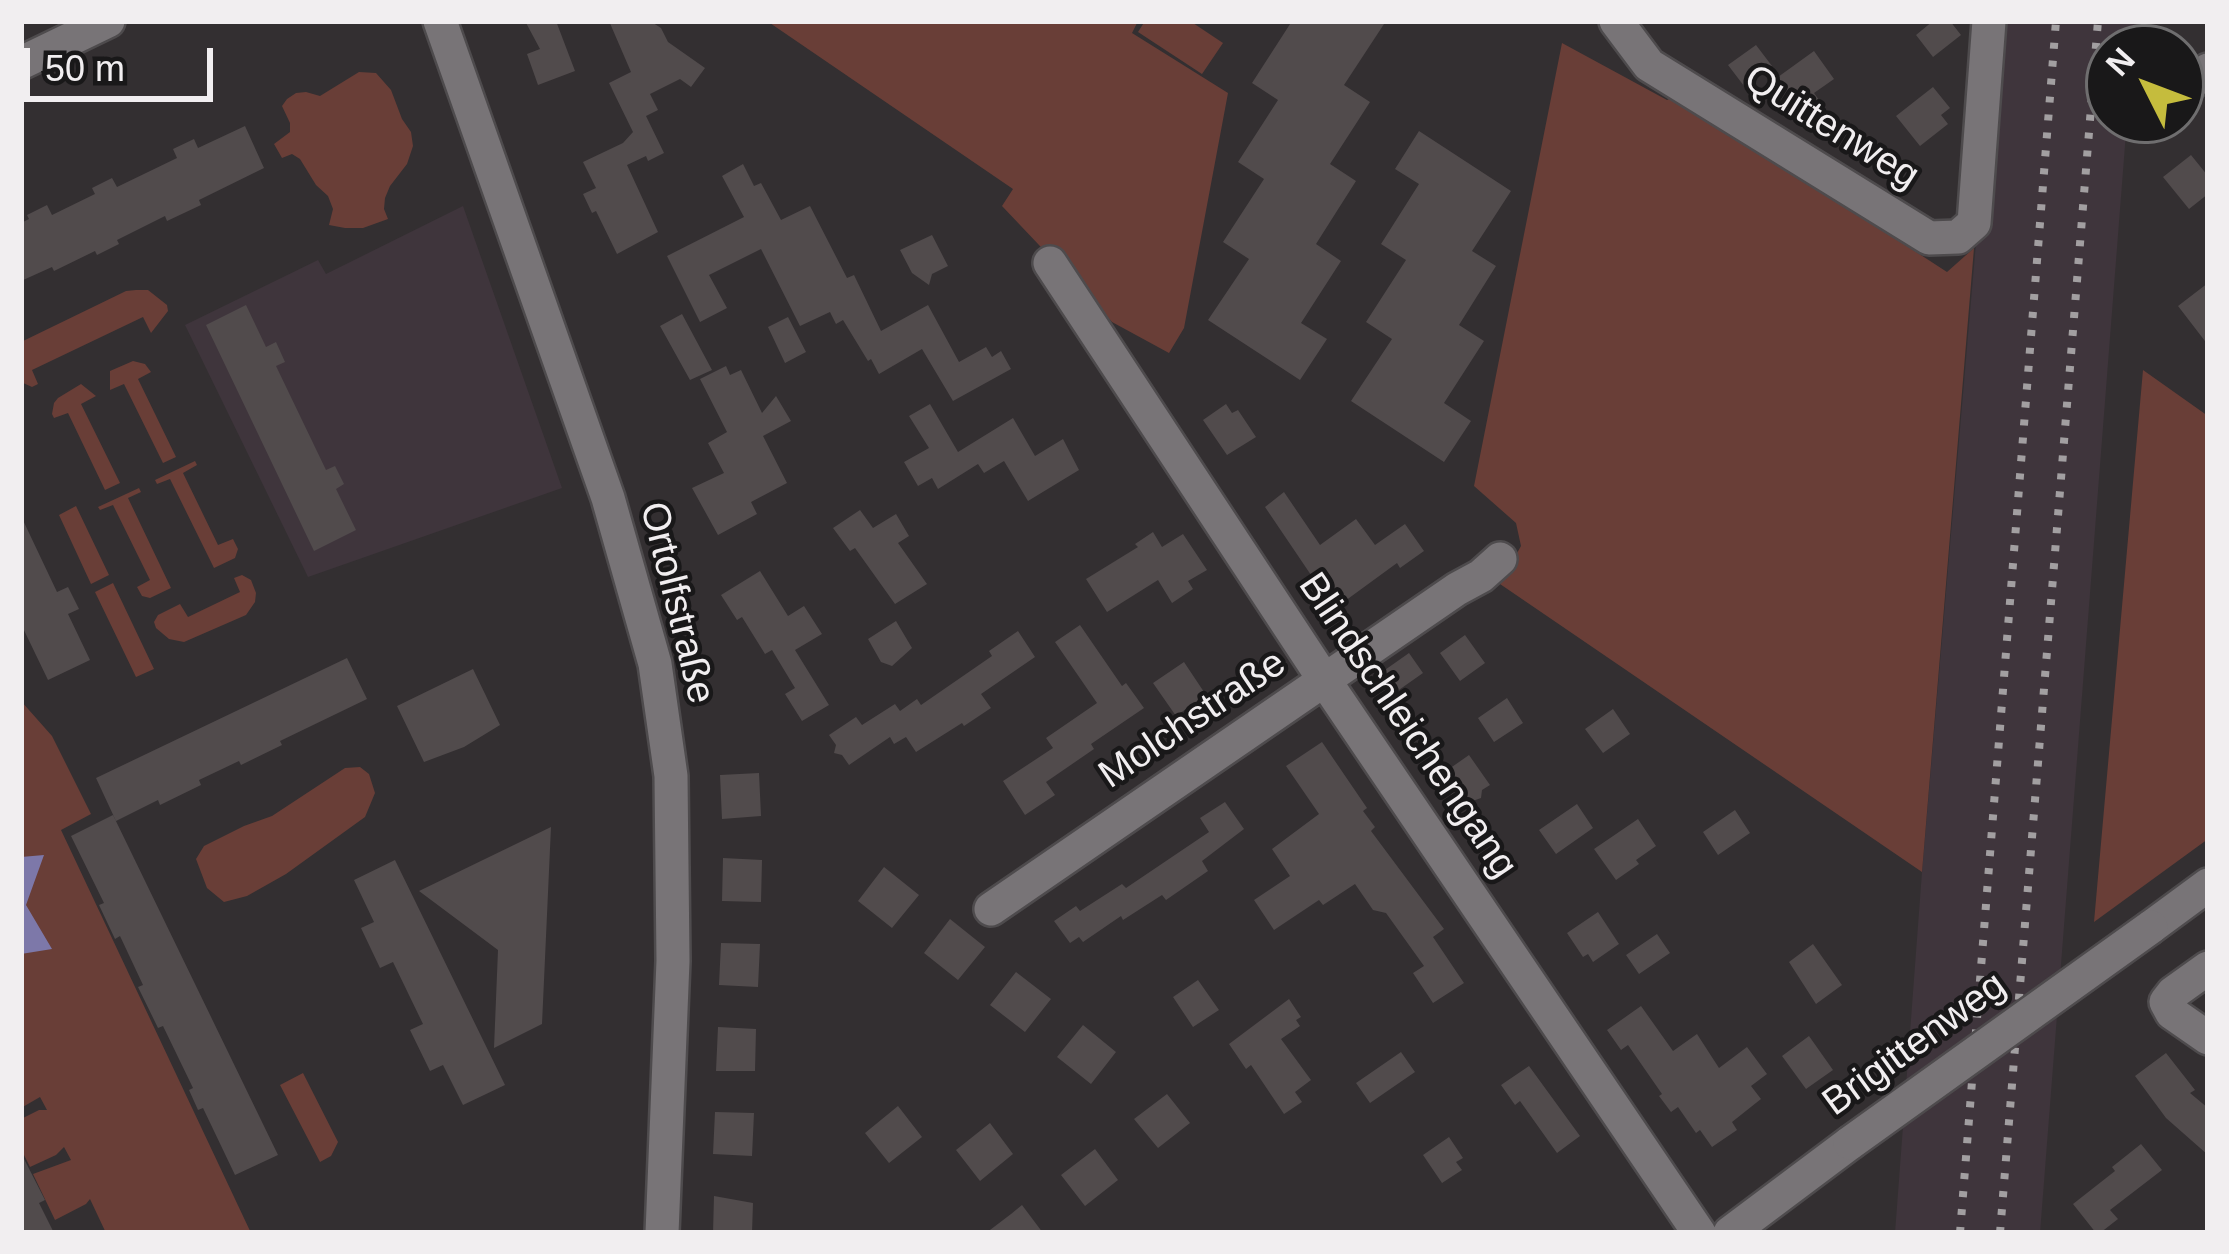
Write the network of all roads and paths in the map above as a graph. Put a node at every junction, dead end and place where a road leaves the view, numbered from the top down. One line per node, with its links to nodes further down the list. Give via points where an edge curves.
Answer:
1 (109, 21): 5 (street)
2 (440, 21): 13 (street, Ortolfstraße, via 608,498 655,664 671,776)
3 (1616, 21): 4 (street, Quittenweg, via 1648,65 1929,238 1958,237 1975,223)
4 (1989, 21)
5 (21, 63)
6 (1050, 262): 8 (street, Blindschleichengang)
7 (1500, 559): 8 (street, Molchstraße)
8 (1325, 681): 10 (street, Molchstraße); 14 (street, Blindschleichengang)
9 (2208, 885): 15 (street, Brigittenweg, bridge)
10 (991, 909)
11 (2208, 968): 12 (street, via 2166,1002)
12 (2208, 1038)
13 (662, 1233)
14 (1699, 1233)
15 (1730, 1233)

